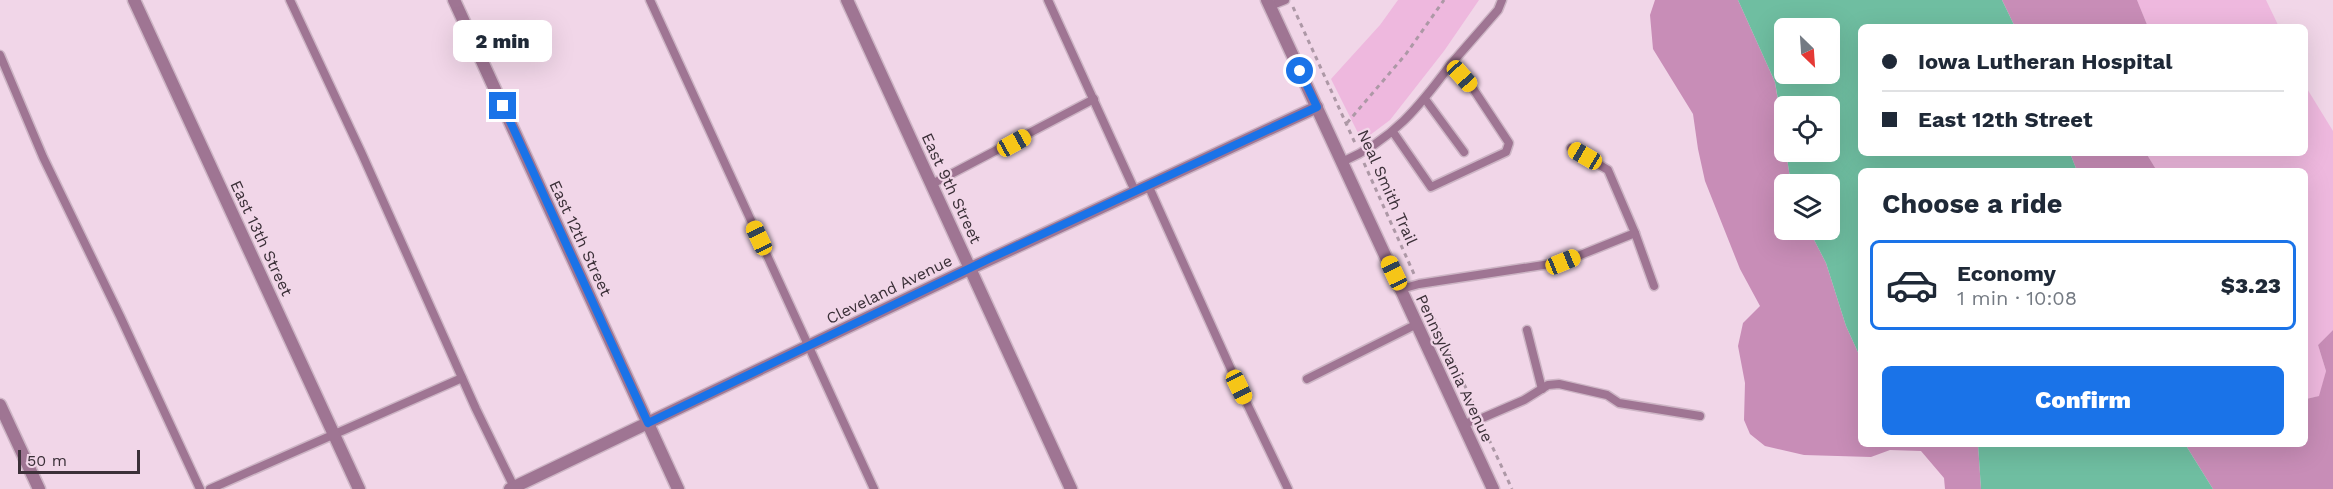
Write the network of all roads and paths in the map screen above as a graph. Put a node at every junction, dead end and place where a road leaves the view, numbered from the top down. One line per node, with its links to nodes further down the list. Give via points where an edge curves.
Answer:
1 (134, 0): 42 (street, East 13th Street)
2 (290, 0): 34 (lane)
3 (454, 0): 40 (street, East 12th Street)
4 (650, 0): 33 (lane)
5 (847, 0): 23 (street, East 9th Street)
6 (1048, 0): 14 (lane)
7 (1285, 0): 11 (lane)
8 (1290, 0): 17 (path, Neal Smith Trail)
9 (1444, 0): 17 (path, via 1407,54)
10 (1502, 0): 13 (lane, via 1498,10)
11 (1269, 3): 16 (street, Pennsylvania Avenue)
12 (0, 55): 45 (lane, via 43,157)
13 (1451, 64): 15 (lane); 18 (lane, via 1473,87 1509,143 1506,152 1431,187)
14 (1094, 99): 23 (lane); 25 (lane)
15 (1425, 99): 18 (lane); 20 (lane)
16 (1317, 107): 22 (street, Pennsylvania Avenue); 24 (street, Cleveland Avenue)
17 (1347, 124): 21 (path, Neal Smith Trail)
18 (1393, 132): 21 (lane)
19 (1571, 148): 26 (lane, via 1608,170)
20 (1464, 152)
21 (1360, 154): 22 (lane); 28 (path, Neal Smith Trail)
22 (1342, 162): 30 (street, Pennsylvania Avenue)
23 (932, 184): 27 (street, East 9th Street)
24 (1148, 185): 25 (street, Cleveland Avenue); 51 (lane)
25 (1135, 191): 27 (street, Cleveland Avenue)
26 (1635, 233): 28 (lane, via 1563,262); 29 (lane)
27 (971, 268): 33 (street, Cleveland Avenue); 50 (street, East 9th Street)
28 (1419, 284): 30 (lane); 39 (path, Neal Smith Trail)
29 (1654, 286)
30 (1401, 289): 31 (street, Pennsylvania Avenue)
31 (1417, 324): 35 (lane); 41 (street, Pennsylvania Avenue)
32 (1527, 330): 36 (lane)
33 (809, 346): 40 (street, Cleveland Avenue); 49 (lane)
34 (462, 378): 42 (lane); 43 (lane)
35 (1307, 379)
36 (1542, 389): 38 (lane, via 1559,384 1607,395 1619,404); 39 (lane)
37 (0, 405): 44 (street)
38 (1700, 416)
39 (1480, 419): 41 (lane); 53 (path, Neal Smith Trail)
40 (648, 423): 43 (street, Cleveland Avenue); 48 (street, East 12th Street)
41 (1463, 423): 52 (street, Pennsylvania Avenue)
42 (334, 434): 46 (lane); 47 (street, East 13th Street)
43 (512, 488)
44 (39, 489)
45 (200, 489)
46 (210, 489)
47 (359, 489)
48 (678, 489)
49 (874, 489)
50 (1071, 489)
51 (1288, 489)
52 (1492, 489)
53 (1512, 489)

